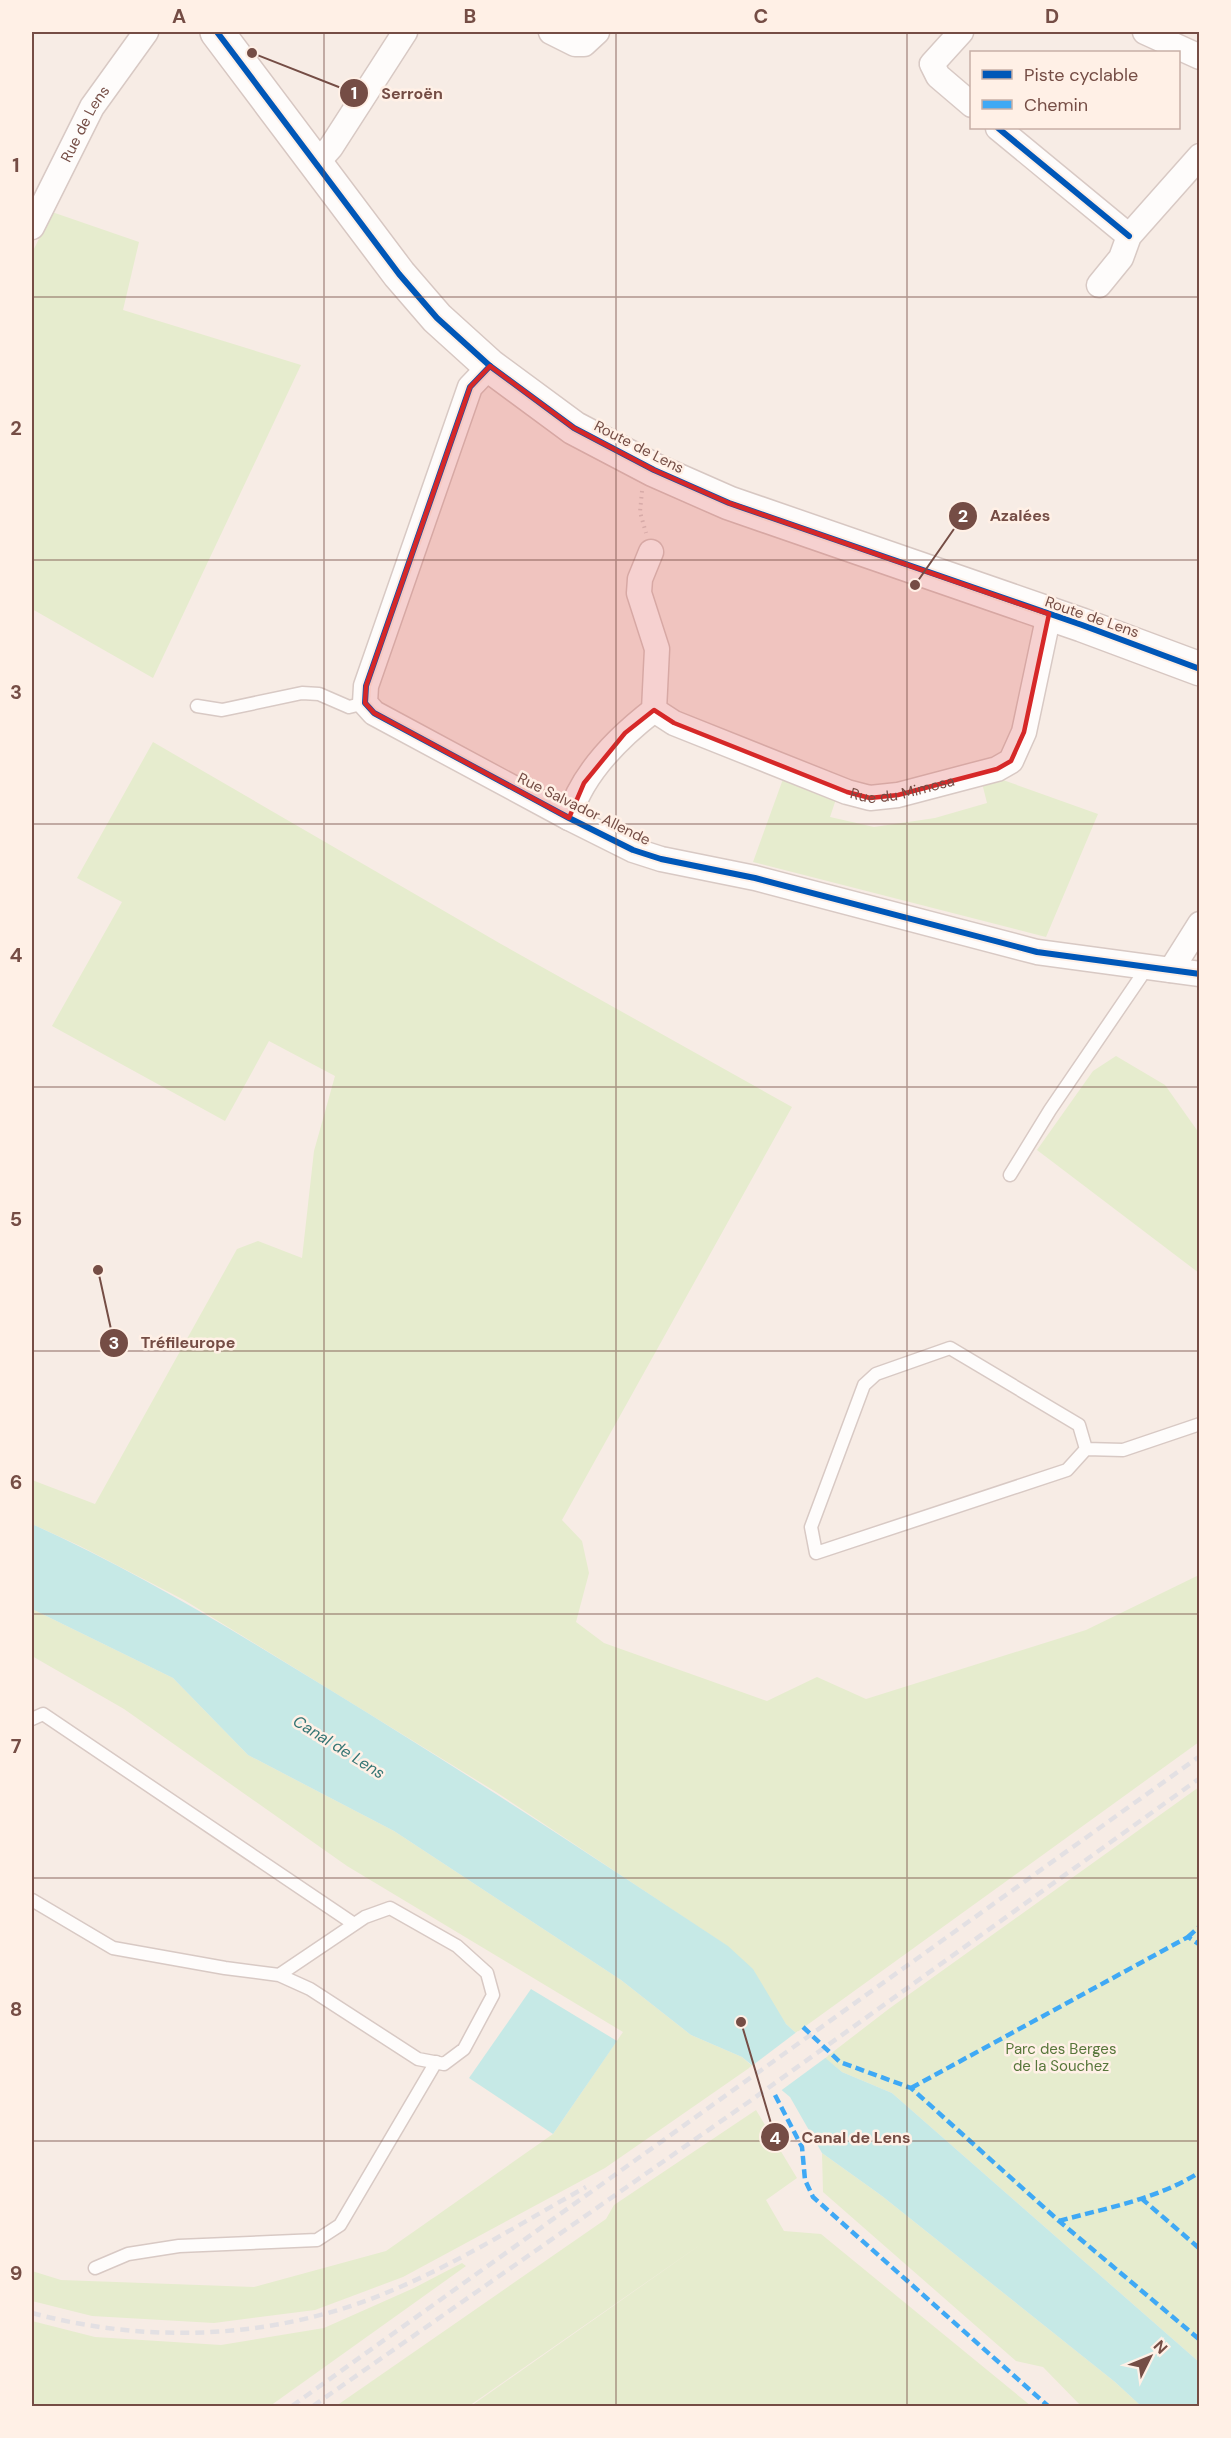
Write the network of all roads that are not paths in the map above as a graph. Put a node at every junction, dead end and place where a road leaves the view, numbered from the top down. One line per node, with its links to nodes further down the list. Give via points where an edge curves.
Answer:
1 (146, 32): 13 (street, Rue de Lens, via 92,107)
2 (217, 32): 12 (street, Route de Lens)
3 (405, 32): 12 (street)
4 (551, 32): 5 (street, via 575,44 584,44)
5 (597, 32)
6 (961, 32): 9 (street, via 932,64 938,76)
7 (1145, 32): 8 (street)
8 (1200, 57)
9 (970, 103)
10 (999, 129): 14 (street)
11 (1200, 156): 14 (street)
12 (316, 164): 16 (street, Route de Lens, via 399,274 437,318)
13 (34, 214)
14 (1129, 236): 15 (street, via 1121,258)
15 (1099, 285)
16 (490, 366): 18 (street, Route de Lens, via 574,428 654,470 729,503); 20 (street, via 470,387 366,686)
17 (651, 552): 22 (street, via 639,593 657,649)
18 (1049, 615): 19 (street, Route de Lens); 22 (street, Rue du Mimosa, via 1024,732 1011,761 997,769 898,795 870,798 847,792 675,723)
19 (1200, 669)
20 (365, 703): 21 (lane, via 350,707 319,694 302,693 222,710); 23 (street, Rue Salvador Allende, via 374,713)
21 (197, 706)
22 (654, 710): 23 (street, via 626,733 584,783)
23 (569, 818): 25 (street, Rue Salvador Allende, via 633,850 661,859 755,878 1037,952)
24 (1200, 924): 26 (street)
25 (1145, 967): 26 (street, Rue Salvador Allende); 28 (lane)
26 (1171, 970): 27 (street, Rue Salvador Allende)
27 (1200, 974)
28 (1010, 1175)
29 (1200, 1424): 30 (lane, via 1124,1450)
30 (1086, 1449): 30 (lane, via 1067,1470 816,1553 811,1527 864,1385 876,1374 950,1348 1079,1425)
31 (32, 1719): 33 (lane, via 43,1714)
32 (32, 1900): 34 (lane, via 113,1948)
33 (354, 1924): 34 (lane); 35 (lane, via 390,1908 457,1946 487,1974 493,1995 464,2049 444,2064)
34 (279, 1975): 35 (lane, via 310,1989 418,2059)
35 (436, 2062): 36 (lane, via 340,2225 317,2240 179,2246 128,2254)
36 (95, 2268)

